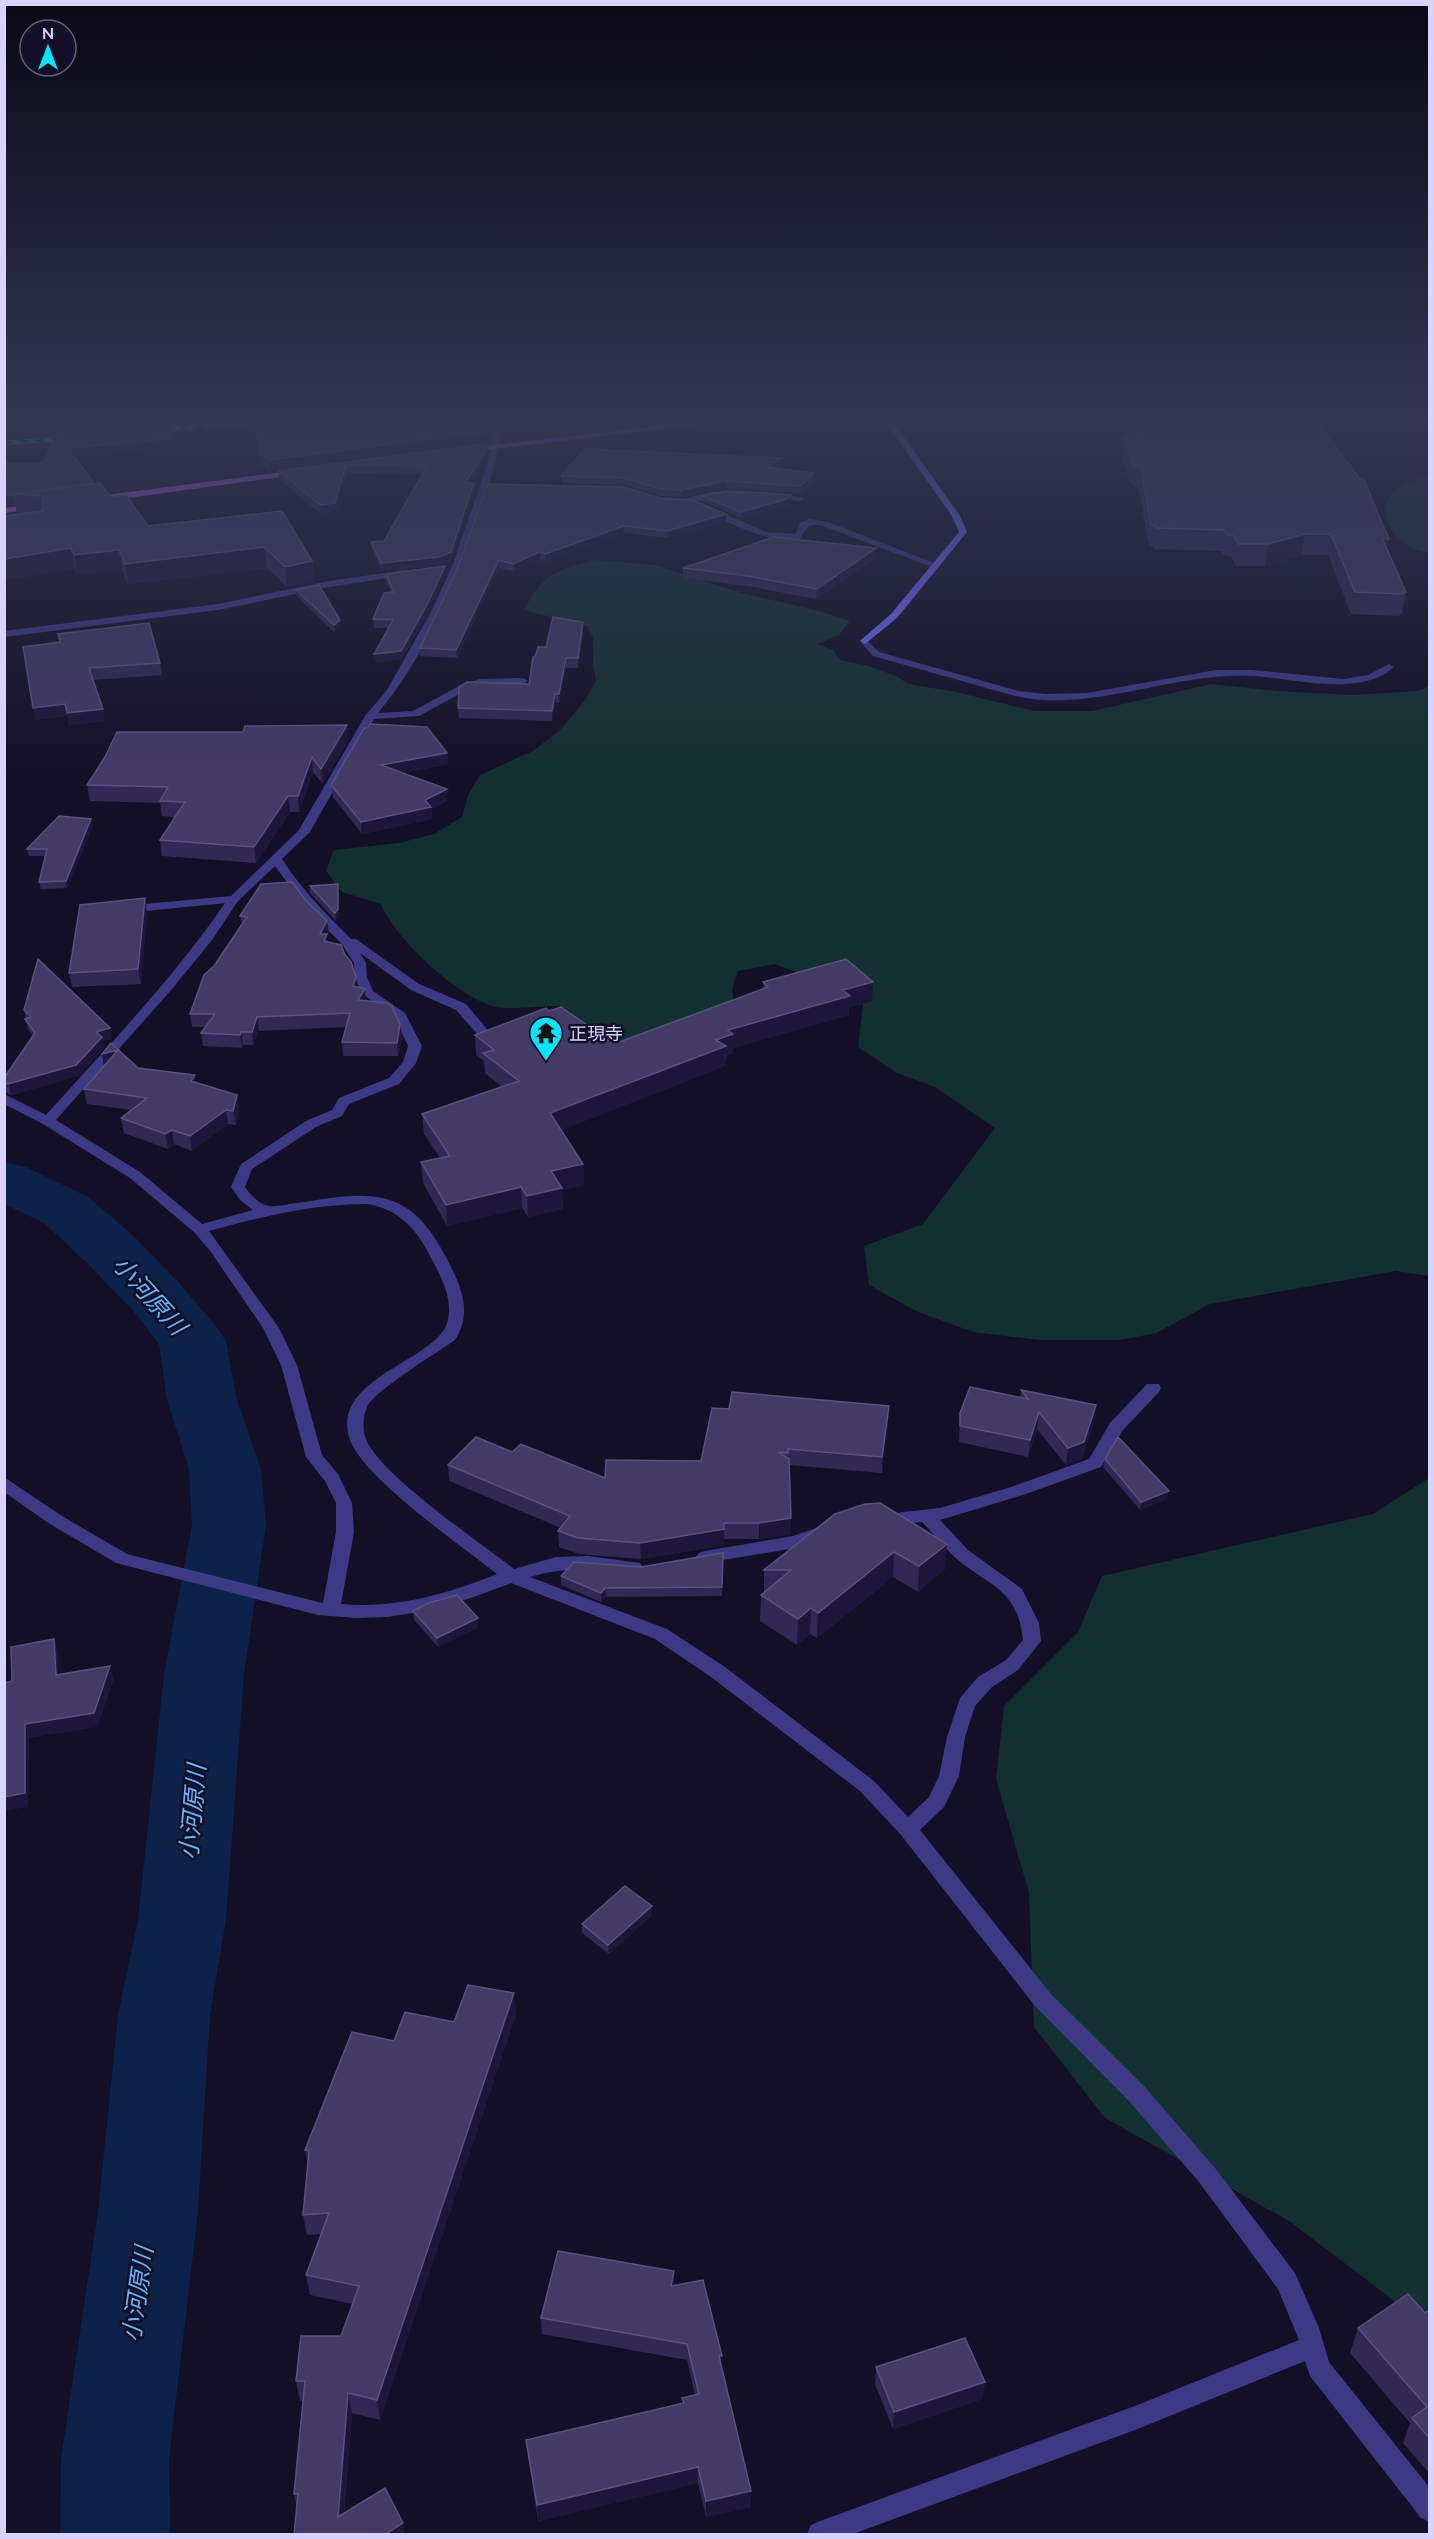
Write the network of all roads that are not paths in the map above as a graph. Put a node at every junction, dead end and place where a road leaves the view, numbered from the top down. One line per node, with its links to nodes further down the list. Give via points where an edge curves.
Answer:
1 (466, 539): 4 (street)
2 (867, 539): 5 (street)
3 (957, 539): 5 (street)
4 (457, 564): 6 (street); 12 (street, via 436,612 391,691)
5 (935, 565): 9 (street, via 894,616)
6 (442, 571)
7 (414, 573): 8 (street, via 329,584 218,607)
8 (4, 634)
9 (865, 641): 10 (street, via 876,654 1018,694 1045,697 1087,696 1216,673 1344,682 1371,677)
10 (1389, 667)
11 (523, 681): 12 (street, via 480,682 415,714)
12 (370, 716): 13 (street, via 304,832)
13 (276, 859): 14 (street); 16 (street, via 292,884)
14 (234, 899): 15 (street); 19 (street, via 168,986)
15 (109, 910)
16 (334, 930): 17 (street, via 415,987 461,1007); 20 (street, via 360,963 367,993 400,1016 416,1046 409,1063 394,1081 344,1101 337,1113 311,1124 246,1167 238,1187 246,1201)
17 (485, 1034)
18 (4, 1098): 19 (street)
19 (48, 1121): 21 (street, via 135,1175)
20 (267, 1211): 21 (street); 29 (street, via 340,1201 382,1200 408,1215 424,1234 448,1276 458,1308 456,1326 449,1337 360,1403 355,1421 357,1438 397,1486)
21 (199, 1229): 30 (street, via 271,1328 290,1365 314,1457 332,1478 344,1503 345,1532)
22 (1153, 1388): 24 (street, via 1116,1427 1095,1463 1017,1491)
23 (4, 1483): 30 (street, via 122,1559)
24 (927, 1516): 25 (street); 31 (street, via 962,1554 1016,1593 1030,1623 1032,1641 1012,1665 985,1682 967,1703 949,1776 937,1802)
25 (872, 1521)
26 (834, 1528): 27 (street, via 796,1542)
27 (691, 1559)
28 (651, 1566): 29 (street, via 556,1563)
29 (511, 1576): 30 (street, via 425,1605 388,1611); 31 (street, via 661,1634 718,1672 867,1786)
30 (325, 1609)
31 (908, 1829): 32 (street, via 1043,2000 1136,2093 1207,2175 1287,2281)
32 (1312, 2346): 33 (street, via 1319,2368); 34 (street, via 1134,2418)
33 (1430, 2509)
34 (820, 2535)

